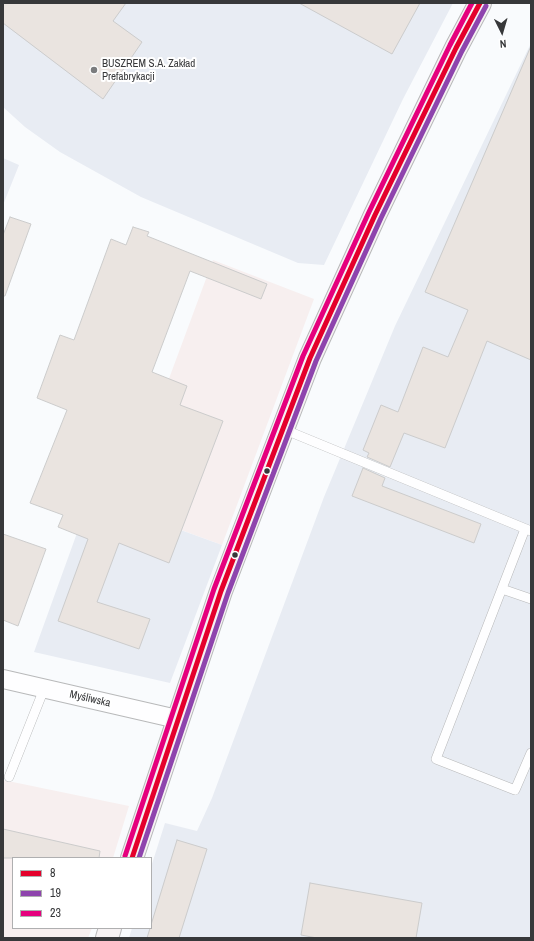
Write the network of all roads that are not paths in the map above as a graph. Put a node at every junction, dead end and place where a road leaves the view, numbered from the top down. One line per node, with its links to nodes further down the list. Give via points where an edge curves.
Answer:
1 (480, 3): 2 (street, via 452,55 336,298)
2 (282, 428): 3 (lane); 8 (street, via 221,591)
3 (528, 530): 4 (lane)
4 (502, 589): 5 (lane); 9 (lane, via 436,759 515,790)
5 (531, 599)
6 (3, 679): 7 (street, Myśliwska)
7 (44, 688): 8 (street, Myśliwska); 10 (lane)
8 (177, 719): 11 (street)
9 (531, 753)
10 (9, 777)
11 (132, 857)

